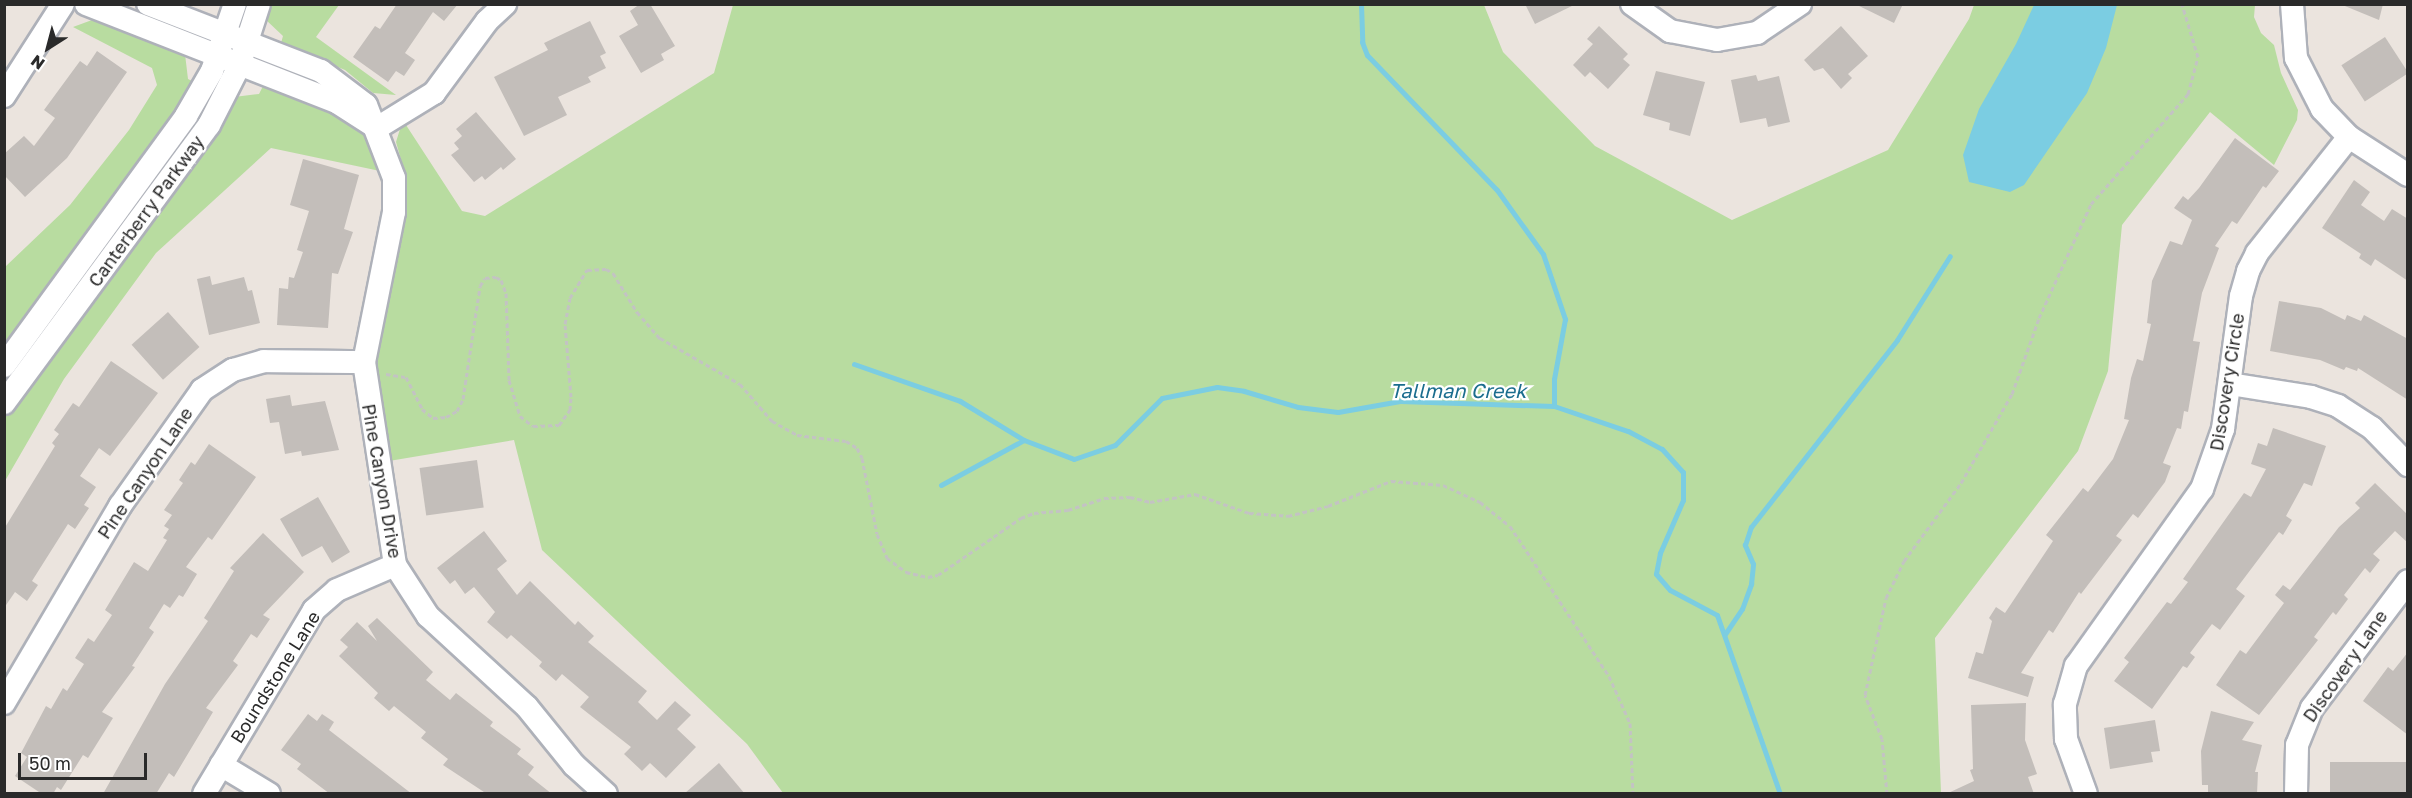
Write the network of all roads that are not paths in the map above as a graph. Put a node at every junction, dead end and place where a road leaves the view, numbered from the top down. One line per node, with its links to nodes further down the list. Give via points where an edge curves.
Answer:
1 (63, 4): 14 (street)
2 (86, 4): 12 (street)
3 (148, 4): 10 (street, Pine Canyon Drive)
4 (235, 4): 10 (street, Canterberry Parkway)
5 (259, 4): 11 (street, Canterberry Parkway)
6 (505, 4): 15 (street, via 487,21 434,93)
7 (1632, 4): 8 (street, via 1670,31 1717,40 1757,33)
8 (1800, 4)
9 (2292, 4): 16 (street, via 2296,58 2304,79 2329,118)
10 (225, 37): 11 (street, Pine Canyon Drive); 12 (street, Canterberry Parkway)
11 (248, 44): 13 (street, Canterberry Parkway); 15 (street, Pine Canyon Drive, via 338,81 366,105)
12 (217, 58): 13 (street); 18 (street, Canterberry Parkway, via 167,144)
13 (239, 66): 15 (street, via 338,103); 21 (street, Canterberry Parkway, via 198,142)
14 (4, 96)
15 (377, 128): 19 (street, Pine Canyon Drive, via 393,170 395,200)
16 (2349, 137): 17 (street); 20 (street, Discovery Circle, via 2251,262 2241,296)
17 (2408, 175)
18 (4, 366)
19 (370, 368): 23 (street, Pine Canyon Drive); 25 (street, Pine Canyon Lane, via 264,361 233,370 202,390 120,506)
20 (2230, 384): 22 (street, via 2311,397 2338,406 2372,428); 30 (street, Discovery Circle, via 2214,463 2202,489 2076,666 2065,704 2066,739)
21 (4, 403)
22 (2408, 465)
23 (395, 565): 26 (street, Boundstone Lane, via 337,590 315,610); 29 (street, Pine Canyon Drive, via 428,616 527,707 574,765)
24 (2408, 581): 31 (street, Discovery Lane, via 2312,708 2297,745)
25 (4, 703)
26 (221, 765): 27 (street, Boundstone Lane); 28 (street)
27 (204, 794)
28 (269, 794)
29 (606, 794)
30 (2086, 794)
31 (2296, 794)

